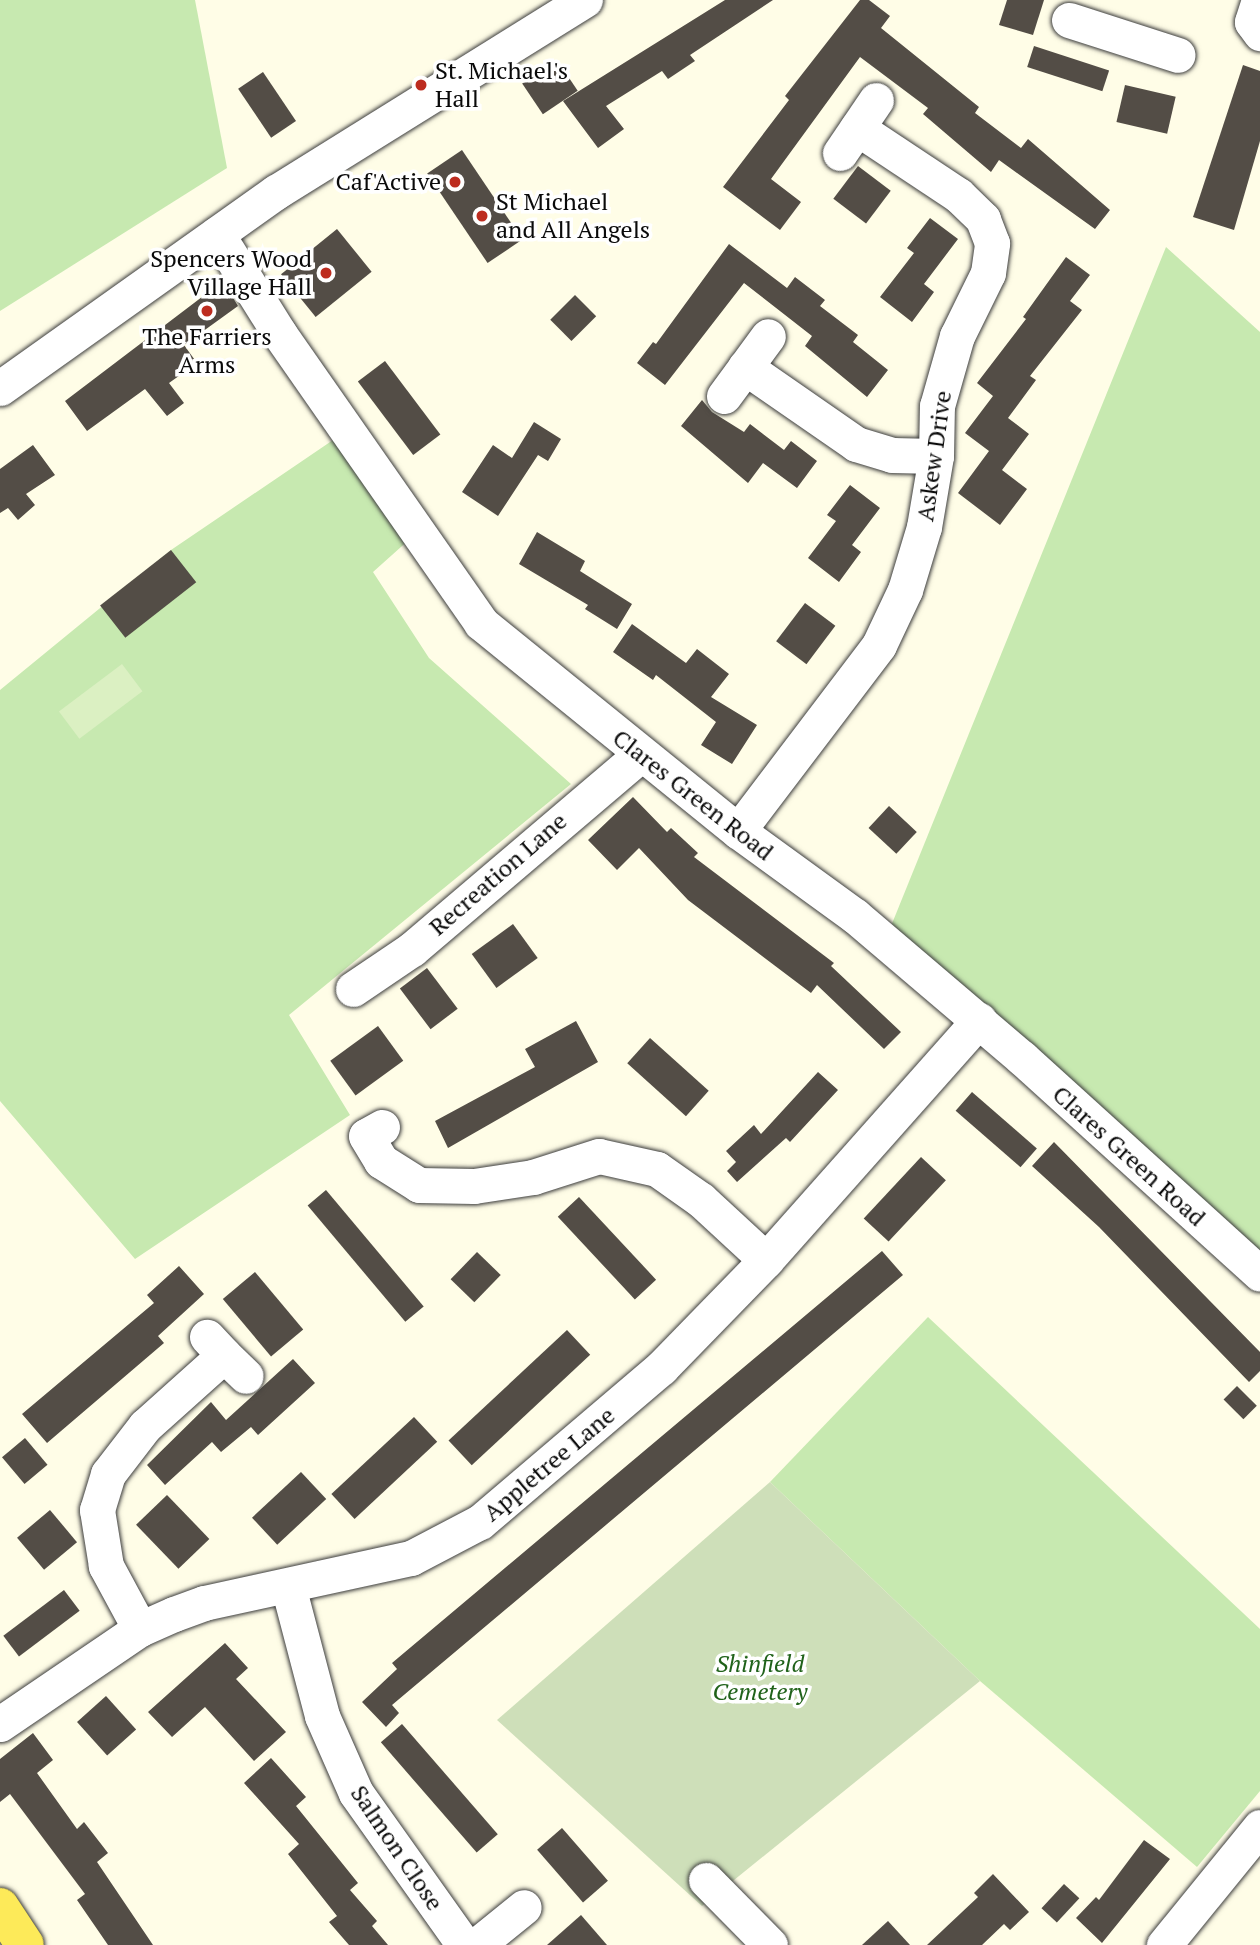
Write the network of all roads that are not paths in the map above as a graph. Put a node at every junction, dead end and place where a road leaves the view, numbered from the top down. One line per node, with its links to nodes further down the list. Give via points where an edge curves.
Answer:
1 (585, 0): 3 (street)
2 (1259, 0): 5 (street, via 1252,22)
3 (539, 11): 8 (street)
4 (1092, 16): 6 (street)
5 (1260, 33)
6 (1178, 55)
7 (858, 127): 13 (street, Askew Drive, via 958,195 1001,243 957,336 937,405)
8 (217, 234): 11 (street); 14 (street, Clares Green Road, via 279,333 481,623)
9 (768, 336): 10 (street)
10 (745, 367): 12 (street); 13 (street, via 856,444 892,455)
11 (0, 388)
12 (724, 396)
13 (936, 456): 15 (street, Askew Drive, via 925,527 905,590 879,645)
14 (641, 754): 15 (street, Clares Green Road); 16 (street, Recreation Lane, via 412,950)
15 (738, 831): 17 (street, Clares Green Road, via 855,916)
16 (353, 989)
17 (979, 1020): 19 (street, Appletree Lane); 20 (street, Clares Green Road)
18 (366, 1135): 19 (street, via 381,1161 419,1185 474,1186 533,1177 599,1156 657,1169 701,1200)
19 (766, 1260): 22 (street, Appletree Lane, via 661,1368 480,1522 411,1558)
20 (1260, 1274)
21 (226, 1356): 23 (street, via 145,1426 104,1486 97,1510 106,1566)
22 (288, 1586): 23 (street, Appletree Lane, via 204,1603); 30 (street, Salmon Close, via 322,1716 356,1793)
23 (140, 1629): 24 (street, Appletree Lane)
24 (0, 1724)
25 (1260, 1827): 33 (street)
26 (706, 1880): 32 (street)
27 (0, 1907): 29 (main road)
28 (524, 1907): 31 (street)
29 (25, 1945)
30 (464, 1945)
31 (477, 1945)
32 (770, 1945)
33 (1164, 1945)

